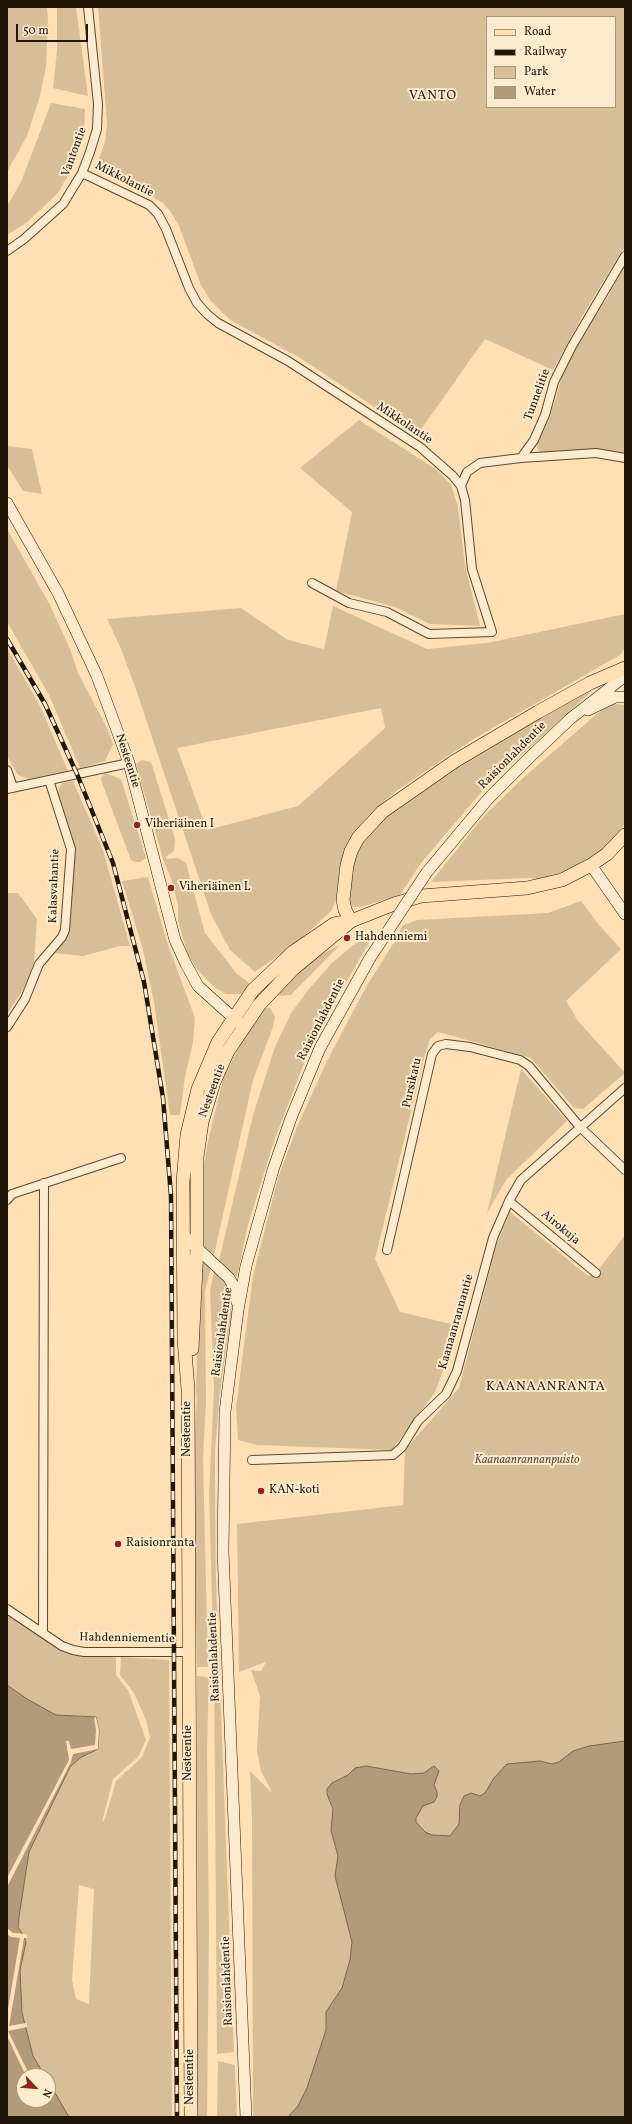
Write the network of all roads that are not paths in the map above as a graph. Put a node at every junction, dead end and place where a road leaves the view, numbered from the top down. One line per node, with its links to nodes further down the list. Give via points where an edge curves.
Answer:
1 (88, 7): 2 (street, Vantontie, via 98,104 97,129)
2 (82, 173): 3 (street, Vantontie, via 63,204 40,226); 7 (street, Mikkolantie, via 149,205 158,214 189,288 207,314 218,323 288,361 420,448)
3 (7, 251)
4 (625, 256): 5 (street, Tunnelitie, via 572,346 554,382 534,440)
5 (521, 458): 6 (street, via 596,453); 7 (street, via 480,463 467,472)
6 (625, 458)
7 (461, 486): 9 (street, Mikkolantie, via 465,500 472,569 492,632 429,634 387,612 350,604)
8 (7, 503): 14 (main road, Nesteentie, via 32,545 80,639 97,676)
9 (312, 583)
10 (625, 668): 21 (main road, via 590,683 455,761 382,812 358,838 346,865 342,900)
11 (625, 676): 13 (main road, Raisionlahdentie)
12 (625, 698): 13 (main road, via 608,700)
13 (570, 719): 36 (main road, Raisionlahdentie, bridge, via 488,799 427,872 370,958 320,1048 291,1118 259,1216)
14 (129, 763): 16 (street); 22 (main road, Nesteentie, via 175,940 198,986)
15 (7, 770): 17 (street)
16 (49, 780): 17 (street); 24 (street, Kalasvahantie, via 71,849 65,930 39,964 25,999)
17 (10, 788)
18 (625, 835): 19 (main road, via 607,854)
19 (591, 865): 20 (main road); 21 (main road, via 562,880 544,885 421,896)
20 (625, 914)
21 (352, 921): 22 (main road, via 334,924 288,956 264,978); 23 (main road, via 276,985)
22 (233, 1018): 23 (main road, Nesteentie); 32 (main road, Nesteentie, via 207,1066 191,1115 184,1155)
23 (243, 1026): 33 (main road, Nesteentie, via 214,1082 202,1122 197,1157)
24 (7, 1027)
25 (625, 1088): 26 (street, Kaanaanrannantie)
26 (580, 1127): 28 (street); 31 (street, Kaanaanrannantie, via 521,1180); 34 (street, Pursikatu, via 529,1066 520,1060 470,1047 446,1044 438,1046 432,1054)
27 (121, 1158): 29 (street)
28 (625, 1170)
29 (44, 1183): 30 (street, via 12,1194); 40 (street)
30 (7, 1200)
31 (509, 1201): 35 (street, Airokuja); 38 (street, Kaanaanrannantie, via 493,1238 456,1371 446,1394 418,1421 402,1447 393,1455)
32 (183, 1235): 33 (main road); 37 (main road, Nesteentie, via 184,1339)
33 (197, 1247): 36 (main road, via 229,1278 234,1287); 37 (main road, Nesteentie)
34 (386, 1250)
35 (596, 1273)
36 (238, 1310): 43 (main road, Raisionlahdentie, via 225,1412 223,1551)
37 (188, 1389): 41 (main road, Nesteentie)
38 (252, 1460)
39 (7, 1609): 40 (street, Hahdenniementie)
40 (43, 1632): 41 (street, Hahdenniementie, via 62,1646 84,1652)
41 (188, 1652): 42 (main road, Nesteentie)
42 (191, 2117)
43 (246, 2117)

